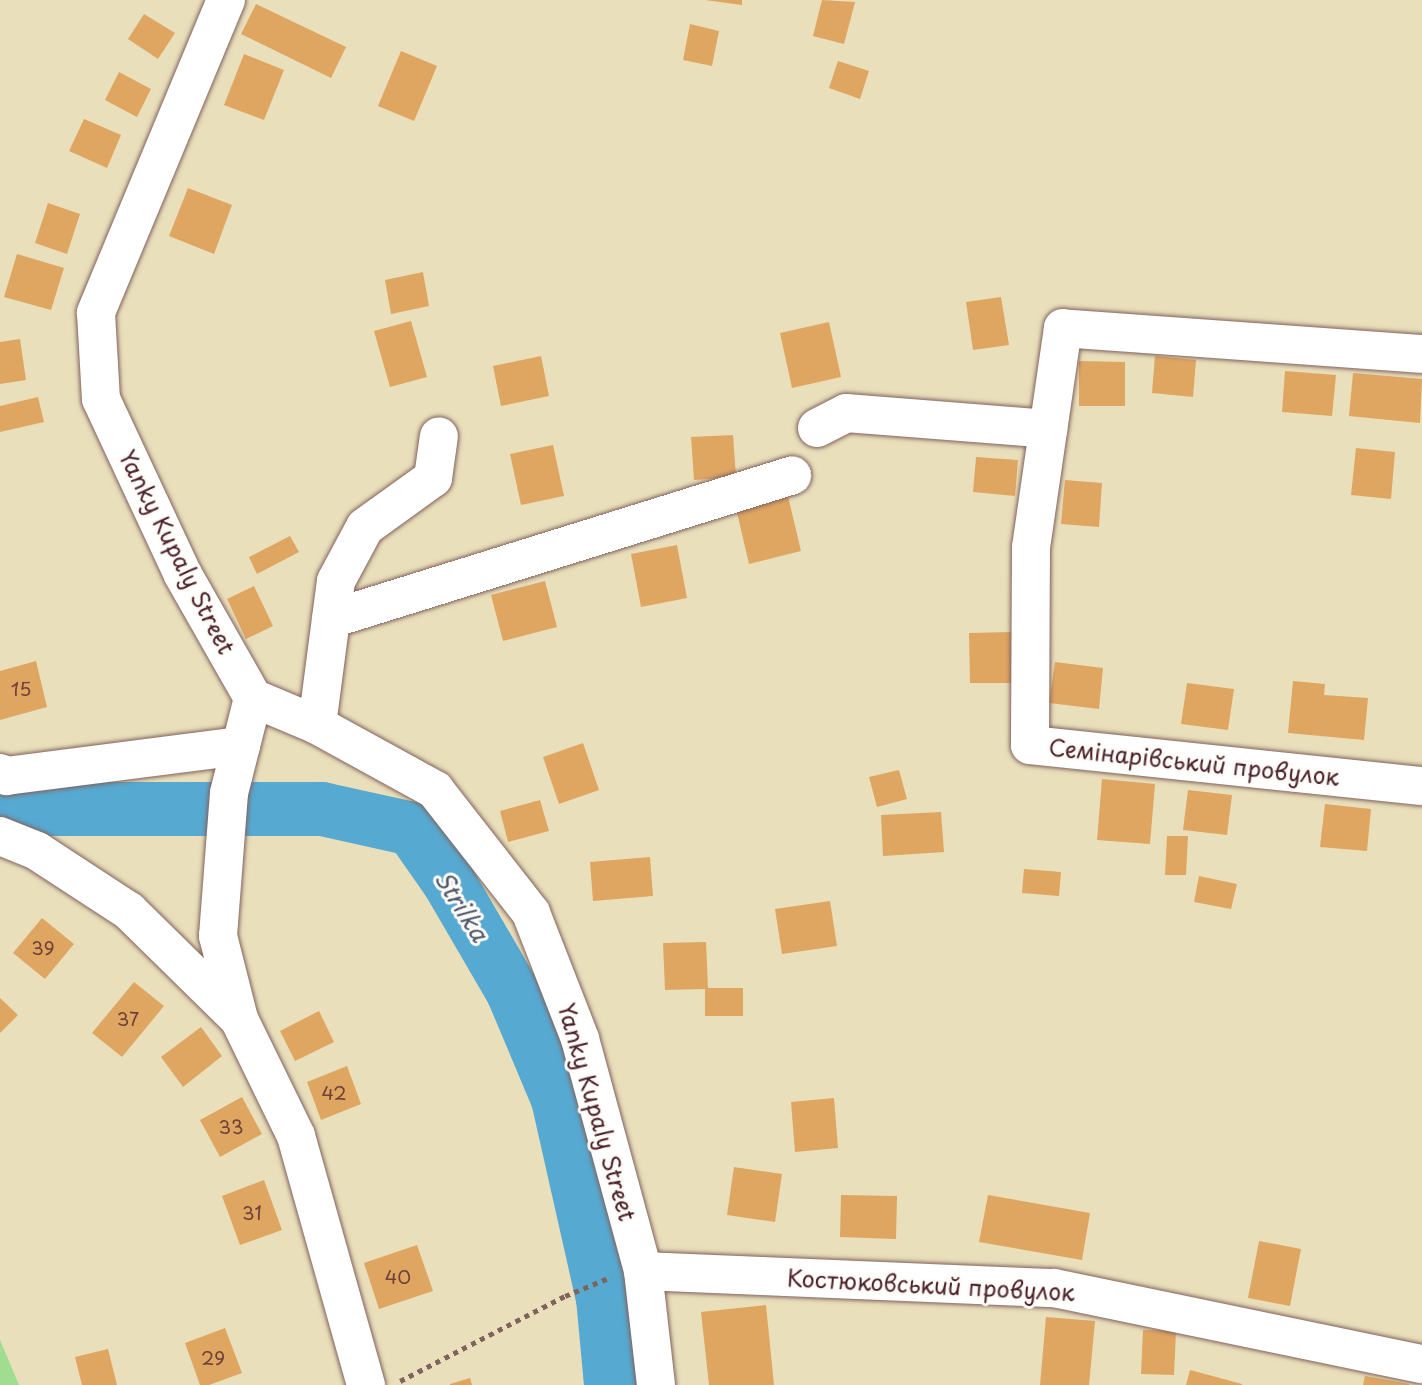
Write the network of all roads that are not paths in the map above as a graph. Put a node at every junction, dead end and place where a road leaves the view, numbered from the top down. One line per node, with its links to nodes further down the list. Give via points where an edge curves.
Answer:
1 (226, 0): 8 (street, Yanky Kupaly Street, via 96,313 101,399 182,573)
2 (1422, 354): 4 (street, Семінарівський провулок, via 1063,328)
3 (817, 428): 4 (street, via 846,413)
4 (1048, 429): 12 (street, Семінарівський провулок, via 1031,547 1030,745)
5 (439, 436): 7 (street, via 433,478 365,527 336,581)
6 (792, 475): 7 (street)
7 (331, 619): 9 (street)
8 (253, 698): 9 (street, Yanky Kupaly Street); 10 (street)
9 (317, 725): 15 (street, Yanky Kupaly Street, via 435,790 531,913 580,1040)
10 (241, 746): 11 (street, via 6,776); 14 (street, via 227,811 218,936)
11 (0, 773)
12 (1422, 786)
13 (0, 836): 14 (street, via 37,851 129,911)
14 (239, 1018): 17 (street, via 296,1136)
15 (630, 1273): 16 (street, Костюковський провулок, via 1054,1287); 18 (street, Yanky Kupaly Street)
16 (1422, 1364)
17 (366, 1385)
18 (656, 1385)

